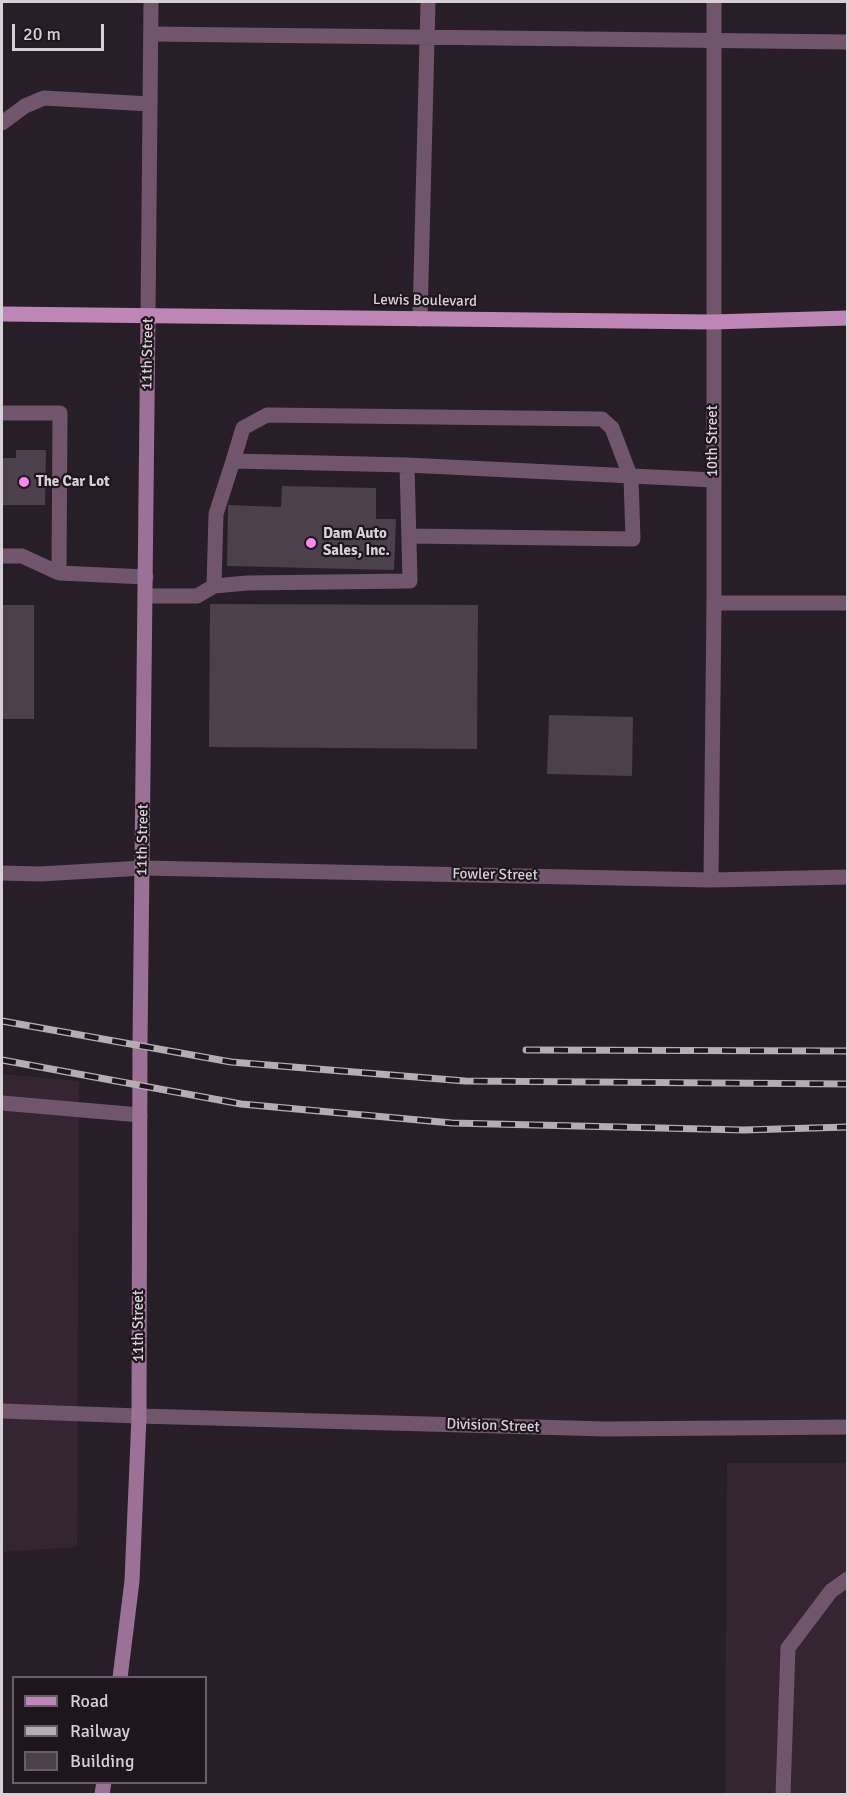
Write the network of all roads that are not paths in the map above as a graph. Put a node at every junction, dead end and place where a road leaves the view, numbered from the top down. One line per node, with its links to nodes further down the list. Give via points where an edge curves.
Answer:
1 (151, 2): 4 (street, 11th Street)
2 (428, 2): 5 (street)
3 (714, 2): 6 (street, 10th Street)
4 (151, 34): 5 (street); 8 (street, 11th Street)
5 (428, 38): 6 (street); 13 (street)
6 (714, 39): 7 (street); 14 (street, 10th Street)
7 (848, 42)
8 (150, 104): 9 (street, via 44,98); 11 (street, 11th Street)
9 (2, 123)
10 (2, 314): 11 (main road, Lewis Boulevard)
11 (148, 316): 13 (main road, Lewis Boulevard); 23 (main road, 11th Street)
12 (848, 318): 14 (main road, Lewis Boulevard)
13 (420, 319): 14 (main road, Lewis Boulevard)
14 (712, 322): 19 (street, 10th Street)
15 (2, 413): 22 (street, via 60,413)
16 (233, 460): 17 (street); 18 (street, via 243,428 267,415 602,418 612,428); 24 (street, via 216,514)
17 (407, 465): 18 (street); 20 (street)
18 (631, 478): 19 (street); 20 (street, via 633,539)
19 (714, 480): 26 (street, 10th Street)
20 (409, 536): 24 (street, via 410,581)
21 (2, 556): 22 (street, via 22,556)
22 (59, 573): 23 (street)
23 (146, 577): 25 (main road, 11th Street)
24 (214, 586): 25 (street, via 197,596)
25 (145, 596): 28 (main road, 11th Street)
26 (714, 603): 27 (street); 31 (street, 10th Street)
27 (848, 603)
28 (143, 868): 29 (street, Fowler Street); 31 (street, Fowler Street); 33 (main road, 11th Street)
29 (2, 873)
30 (848, 878): 31 (street, Fowler Street)
31 (711, 880)
32 (2, 1103): 33 (street)
33 (140, 1115): 35 (main road, 11th Street)
34 (2, 1411): 35 (street, Division Street)
35 (139, 1416): 36 (street, Division Street, via 606,1429); 38 (main road, 11th Street, via 132,1581)
36 (848, 1427)
37 (848, 1579): 39 (street, via 831,1592 788,1648)
38 (120, 1676)
39 (783, 1794)

